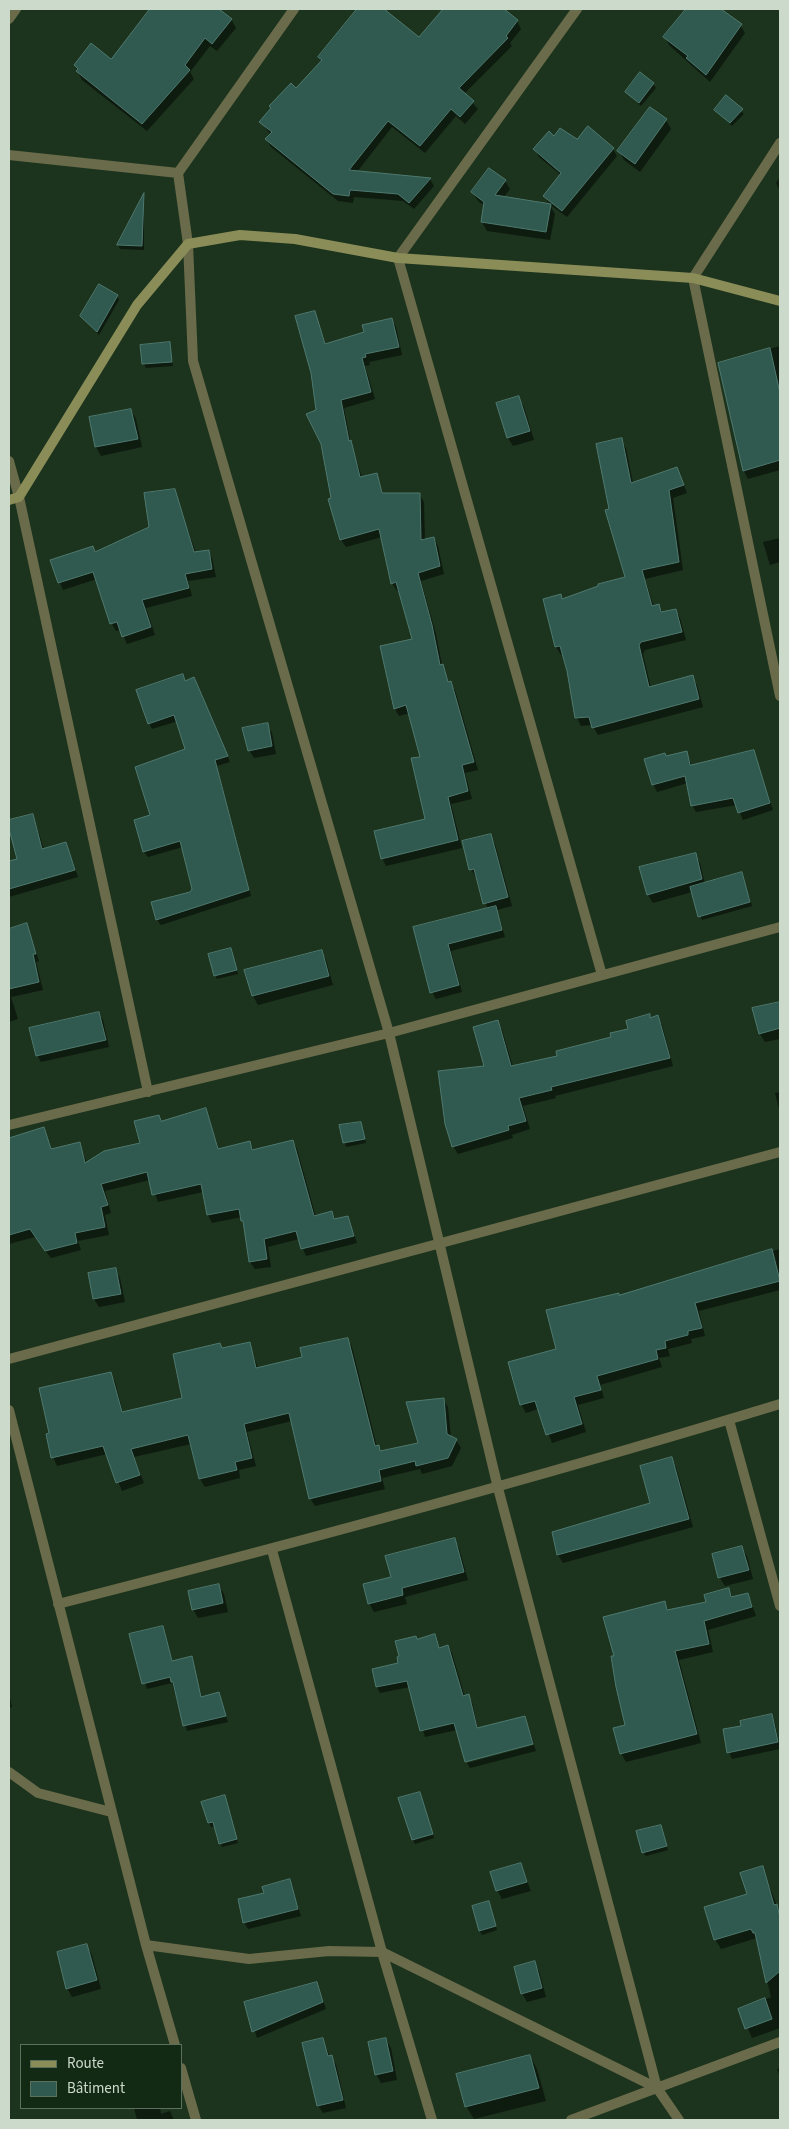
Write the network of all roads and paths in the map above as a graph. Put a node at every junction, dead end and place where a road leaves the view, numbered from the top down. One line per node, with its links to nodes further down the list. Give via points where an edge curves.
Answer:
1 (16, 9): 4 (street)
2 (294, 9): 7 (street)
3 (576, 9): 9 (street)
4 (9, 19)
5 (780, 143): 10 (street)
6 (9, 155): 7 (street)
7 (178, 172): 8 (street)
8 (188, 244): 9 (street, via 240,235 295,239); 13 (street, via 137,305); 18 (street, via 193,361)
9 (398, 258): 10 (street); 17 (street)
10 (693, 278): 11 (street); 15 (street)
11 (780, 301)
12 (9, 461): 13 (street)
13 (20, 497): 14 (street); 19 (street)
14 (9, 500)
15 (780, 696)
16 (780, 927): 17 (street)
17 (602, 975): 18 (street)
18 (389, 1033): 19 (street); 22 (street)
19 (148, 1092): 20 (street)
20 (9, 1125)
21 (780, 1152): 22 (street)
22 (438, 1244): 23 (street); 27 (street)
23 (9, 1359)
24 (780, 1404): 26 (street)
25 (9, 1410): 29 (street)
26 (729, 1420): 27 (street); 30 (street)
27 (498, 1488): 28 (street); 38 (street)
28 (272, 1550): 29 (street); 34 (street)
29 (58, 1604): 32 (street)
30 (780, 1606)
31 (9, 1772): 32 (street, via 38,1794)
32 (112, 1812): 33 (street)
33 (146, 1946): 34 (street, via 249,1959 329,1951); 36 (street)
34 (382, 1952): 38 (street); 40 (street)
35 (780, 2042): 38 (street)
36 (175, 2044)
37 (182, 2071): 39 (street)
38 (657, 2088): 41 (street); 42 (street)
39 (196, 2120)
40 (432, 2120)
41 (571, 2120)
42 (679, 2120)

